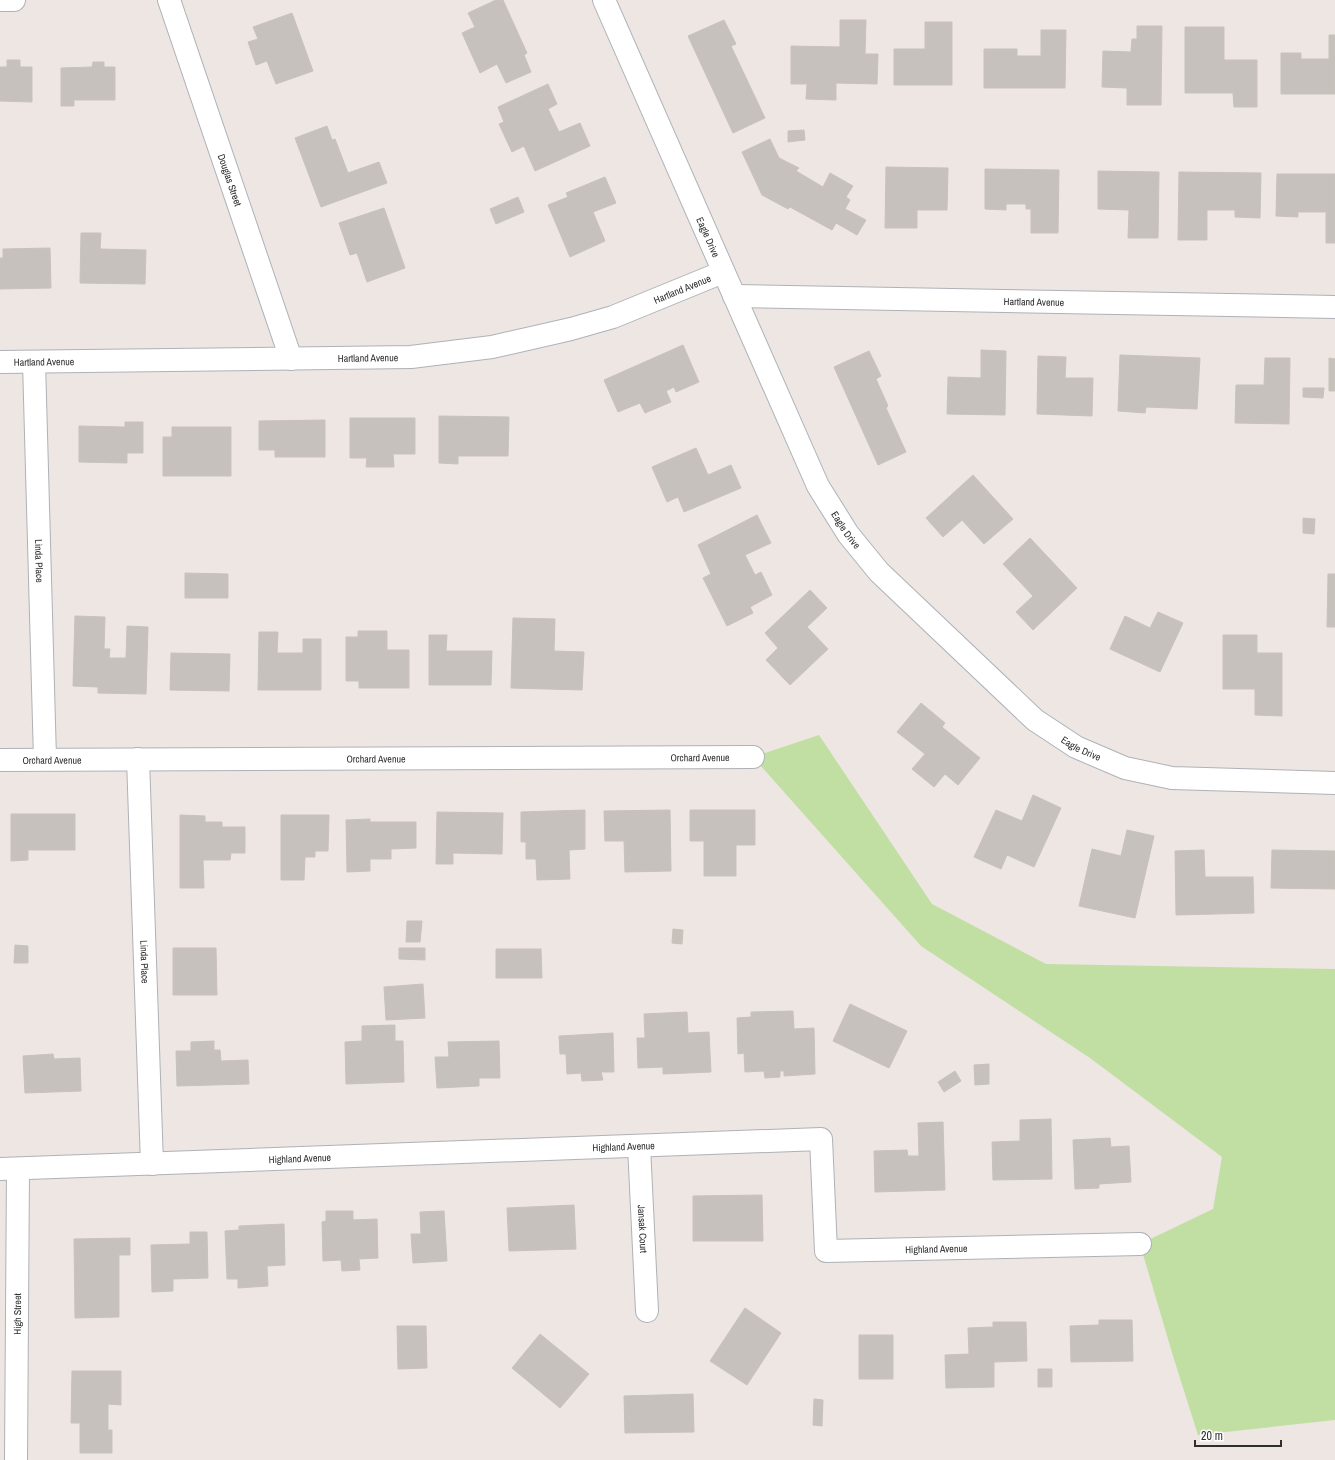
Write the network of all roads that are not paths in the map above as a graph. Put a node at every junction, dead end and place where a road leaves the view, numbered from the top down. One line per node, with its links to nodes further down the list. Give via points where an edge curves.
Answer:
1 (0, 0): 2 (street)
2 (14, 0)
3 (169, 0): 8 (street, Douglas Street)
4 (604, 0): 5 (street, Eagle Drive)
5 (723, 272): 6 (street, Eagle Drive); 8 (street, Hartland Avenue, via 613,316 571,329 492,347 411,356)
6 (734, 296): 7 (street, Hartland Avenue); 15 (street, Eagle Drive, via 818,486 848,534 879,572 1035,720 1076,747 1125,768 1180,778)
7 (1335, 307)
8 (291, 359): 10 (street, Hartland Avenue)
9 (0, 362): 10 (street, Hartland Avenue)
10 (34, 362): 12 (street, Linda Place)
11 (753, 757): 13 (street, Orchard Avenue)
12 (45, 759): 13 (street, Orchard Avenue); 14 (street, Orchard Avenue)
13 (138, 759): 17 (street, Linda Place)
14 (0, 760)
15 (1335, 783)
16 (639, 1146): 17 (street, Highland Avenue); 19 (street, Highland Avenue, via 821,1139 826,1251); 20 (street, Jansak Court)
17 (152, 1164): 18 (street, Highland Avenue)
18 (9, 1169): 21 (street, High Street)
19 (1140, 1244)
20 (646, 1311)
21 (16, 1460)

